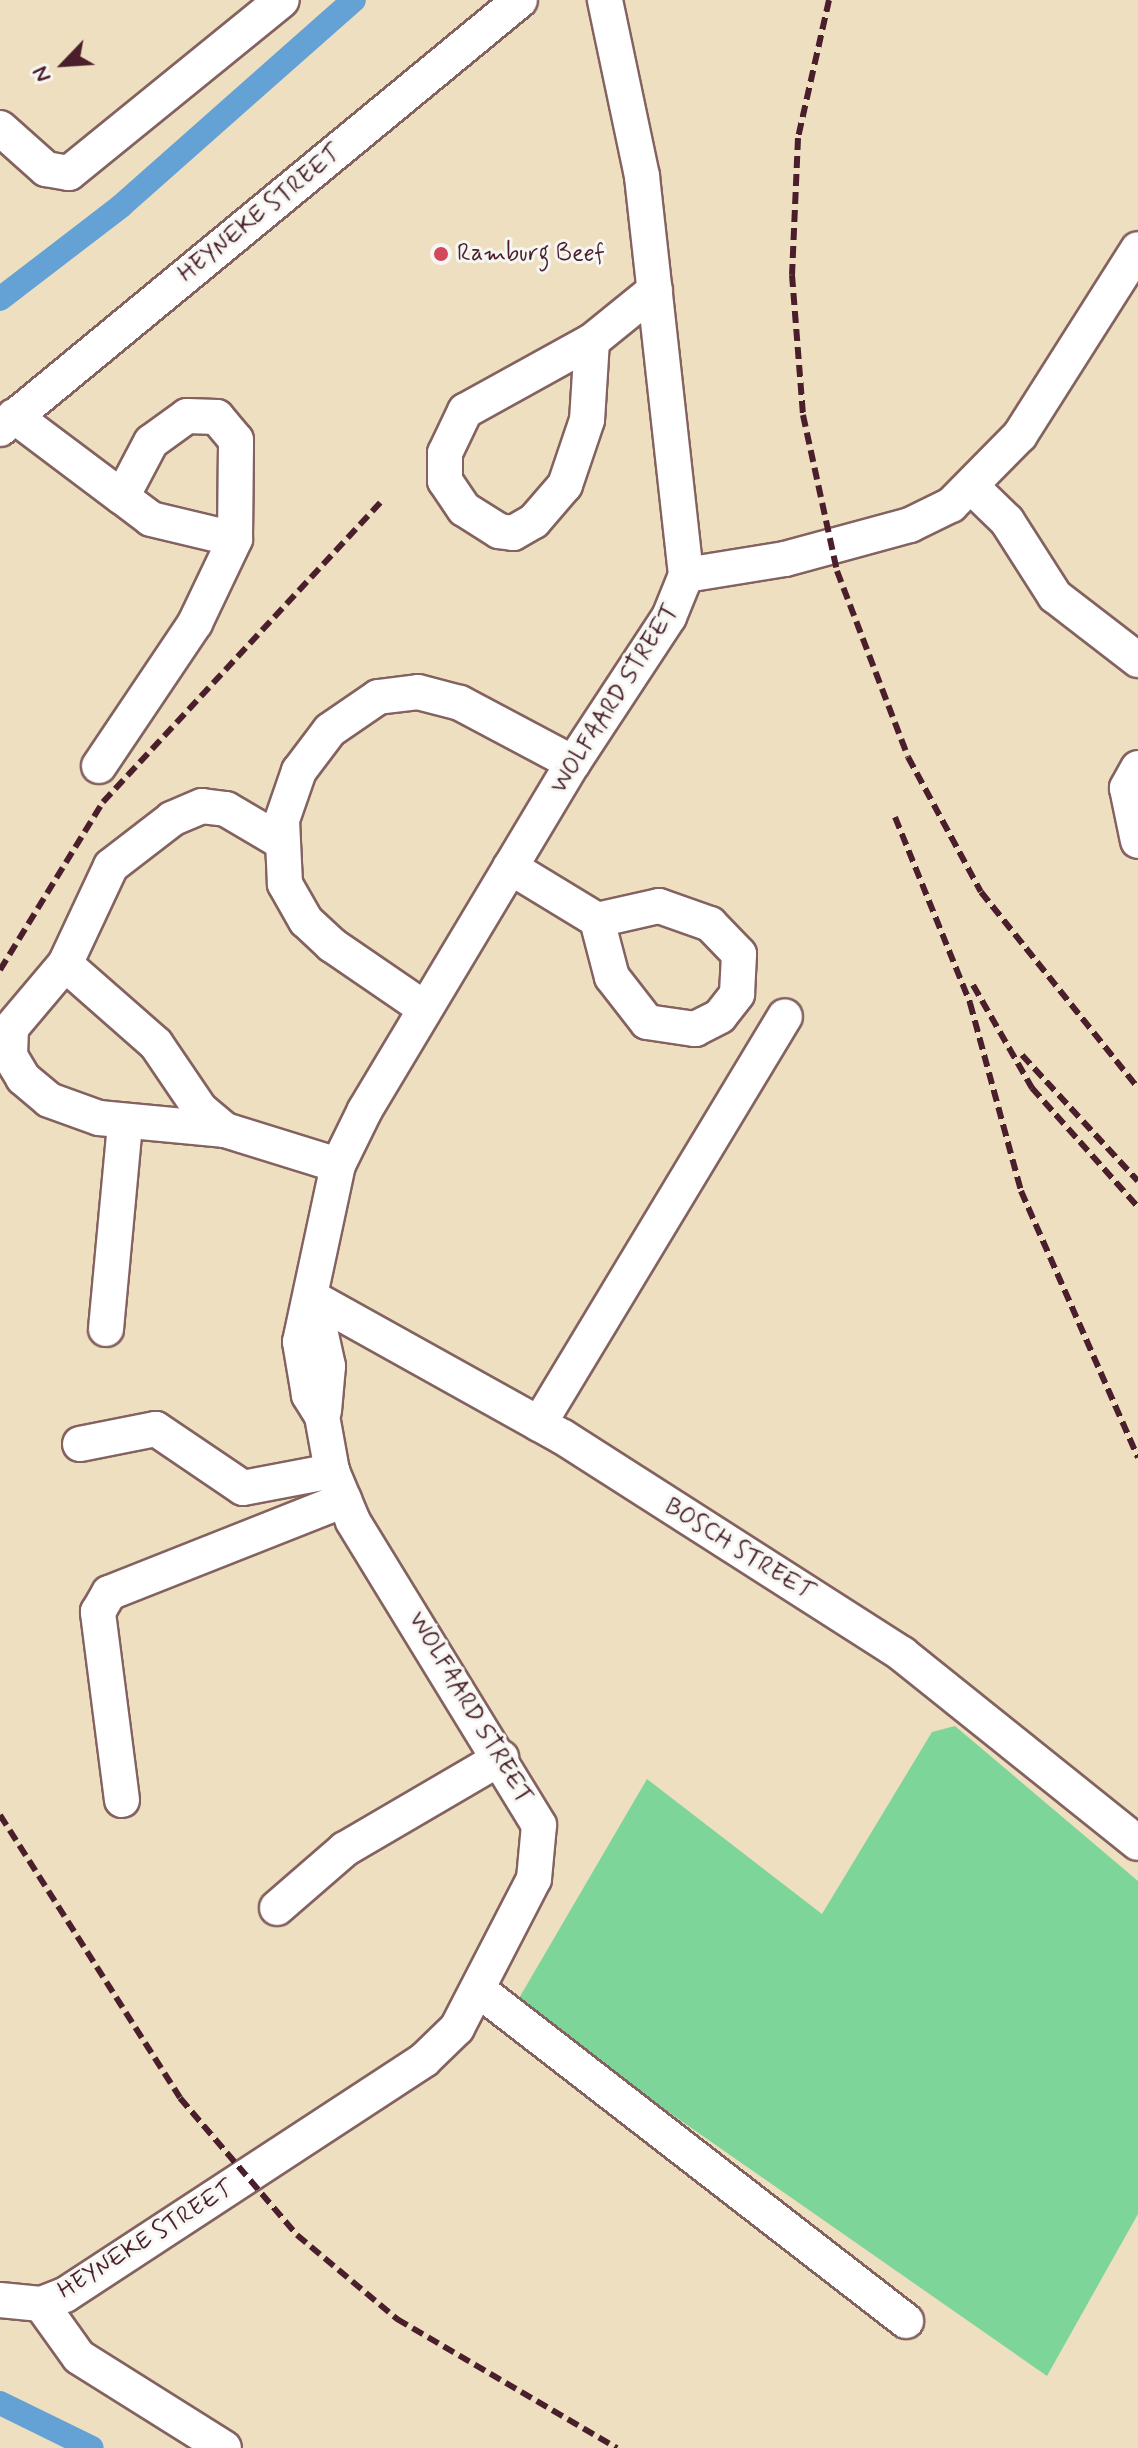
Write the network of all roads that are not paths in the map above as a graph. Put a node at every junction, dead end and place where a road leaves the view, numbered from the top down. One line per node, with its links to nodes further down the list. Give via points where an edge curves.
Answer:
1 (282, 0): 5 (street, via 69,173 46,169)
2 (520, 0): 10 (street, HEYNEKE STREET)
3 (605, 0): 6 (street, WOLFAARD STREET)
4 (628, 0): 6 (street, via 642,70)
5 (0, 128)
6 (637, 141): 8 (street, WOLFAARD STREET)
7 (1138, 249): 11 (street, via 1020,435)
8 (655, 290): 9 (street); 14 (street, WOLFAARD STREET)
9 (592, 341): 9 (street, via 465,411 451,436 445,481 464,509 499,531 513,533 534,521 565,485 587,420)
10 (7, 422): 12 (street)
11 (974, 489): 14 (street, via 899,528 754,567); 15 (street, via 1007,521 1055,596)
12 (122, 497): 13 (street, via 168,528); 13 (street, via 151,442 187,416 217,417 240,456)
13 (235, 539): 17 (street, via 202,611)
14 (686, 575): 16 (street, WOLFAARD STREET, via 669,617)
15 (1138, 660)
16 (573, 763): 20 (street, via 460,703 418,692 378,697 330,730 299,771); 21 (street, WOLFAARD STREET)
17 (99, 766)
18 (1138, 768): 19 (street, via 1127,788)
19 (1138, 841)
20 (282, 842): 23 (street, via 226,809 202,806 172,819 111,866); 24 (street, via 285,884 306,921)
21 (510, 867): 22 (street); 24 (street, WOLFAARD STREET)
22 (597, 920)
23 (65, 964): 26 (street, via 11,1028 10,1056 49,1100); 27 (street, via 156,1044 200,1109)
24 (424, 1008): 28 (street, WOLFAARD STREET)
25 (785, 1016): 34 (street)
26 (125, 1124): 27 (street); 30 (street)
27 (225, 1130): 28 (street)
28 (338, 1165): 29 (street, WOLFAARD STREET)
29 (313, 1298): 31 (street, BOSCH STREET); 32 (street, WOLFAARD STREET); 33 (street, WOLFAARD STREET, via 300,1342 309,1395)
30 (106, 1329)
31 (388, 1339): 32 (street, via 369,1340); 34 (street, BOSCH STREET)
32 (328, 1366): 33 (street, WOLFAARD STREET)
33 (322, 1416): 36 (street, WOLFAARD STREET)
34 (539, 1424): 39 (street, BOSCH STREET, via 902,1654)
35 (80, 1444): 36 (street, via 156,1429 226,1484)
36 (338, 1486): 37 (street, WOLFAARD STREET); 38 (street, via 109,1593 98,1612)
37 (501, 1758): 40 (street, via 345,1849); 41 (street, WOLFAARD STREET, via 539,1825 538,1845 519,1919)
38 (122, 1800)
39 (1138, 1843)
40 (277, 1908)
41 (480, 1991): 42 (street, WOLFAARD STREET, via 457,2028 424,2060); 45 (street)
42 (244, 2177): 44 (street, HEYNEKE STREET, via 65,2295)
43 (0, 2300): 44 (street, HEYNEKE STREET)
44 (41, 2304): 46 (street, via 79,2357)
45 (906, 2321)
46 (224, 2448)

